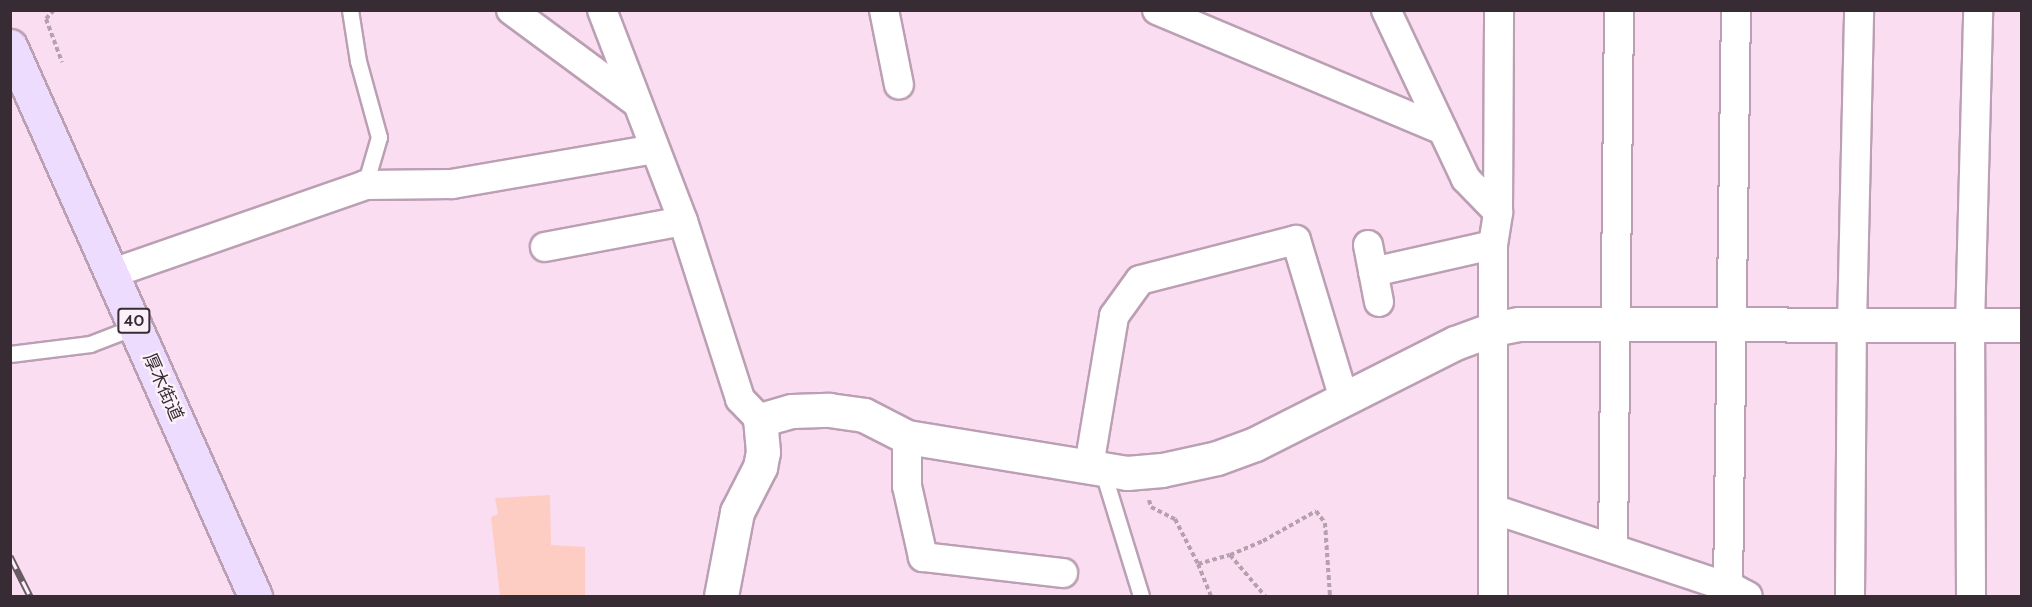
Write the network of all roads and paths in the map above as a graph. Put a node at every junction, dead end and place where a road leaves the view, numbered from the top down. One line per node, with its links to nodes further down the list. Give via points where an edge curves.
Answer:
1 (54, 10): 14 (path, via 46,19)
2 (350, 10): 19 (lane, via 358,61 379,137)
3 (510, 10): 16 (street)
4 (602, 10): 16 (street)
5 (884, 10): 15 (street)
6 (1157, 10): 17 (street)
7 (1386, 10): 17 (street)
8 (1499, 10): 20 (street)
9 (1619, 10): 26 (street)
10 (1736, 10): 27 (street)
11 (1859, 10): 28 (street)
12 (1978, 10): 29 (street)
13 (10, 46): 24 (main road, 厚木街道 / 40)
14 (62, 62)
15 (899, 85)
16 (636, 102): 18 (street)
17 (1443, 130): 20 (street, via 1466,179)
18 (654, 149): 19 (street, via 452,184); 21 (street)
19 (365, 185): 24 (street)
20 (1498, 212): 22 (street)
21 (683, 221): 23 (street); 35 (street, via 740,399)
22 (1493, 245): 25 (street, via 1370,259); 32 (street)
23 (545, 247)
24 (113, 273): 31 (main road, 厚木街道 / 40)
25 (1379, 302)
26 (1615, 324): 27 (street); 32 (street, via 1519,324); 40 (street)
27 (1732, 325): 28 (street); 44 (street)
28 (1852, 325): 29 (street); 52 (street)
29 (1970, 325): 30 (street); 53 (street)
30 (2022, 325)
31 (137, 326): 33 (lane, via 90,344); 45 (main road, 厚木街道 / 40)
32 (1493, 329): 34 (street, via 1455,343); 39 (street)
33 (10, 354)
34 (1344, 399): 37 (street, via 1296,240 1140,280 1114,316); 38 (street, via 1255,444 1218,458)
35 (760, 420): 36 (street, via 792,411 829,410 864,415); 46 (street, via 760,467 737,512)
36 (907, 437): 37 (street); 43 (street, via 907,486 923,557)
37 (1095, 468): 38 (street); 47 (lane)
38 (1155, 471): 42 (path, via 1148,497 1151,507 1175,519)
39 (1493, 509): 40 (street); 51 (street)
40 (1613, 548): 44 (street)
41 (1230, 555): 42 (path); 49 (path); 50 (path, via 1316,512 1325,524)
42 (1198, 564): 48 (path)
43 (1063, 573)
44 (1738, 592)
45 (255, 597)
46 (721, 597)
47 (1141, 597)
48 (1210, 597)
49 (1265, 597)
50 (1330, 597)
51 (1493, 597)
52 (1850, 597)
53 (1971, 597)

